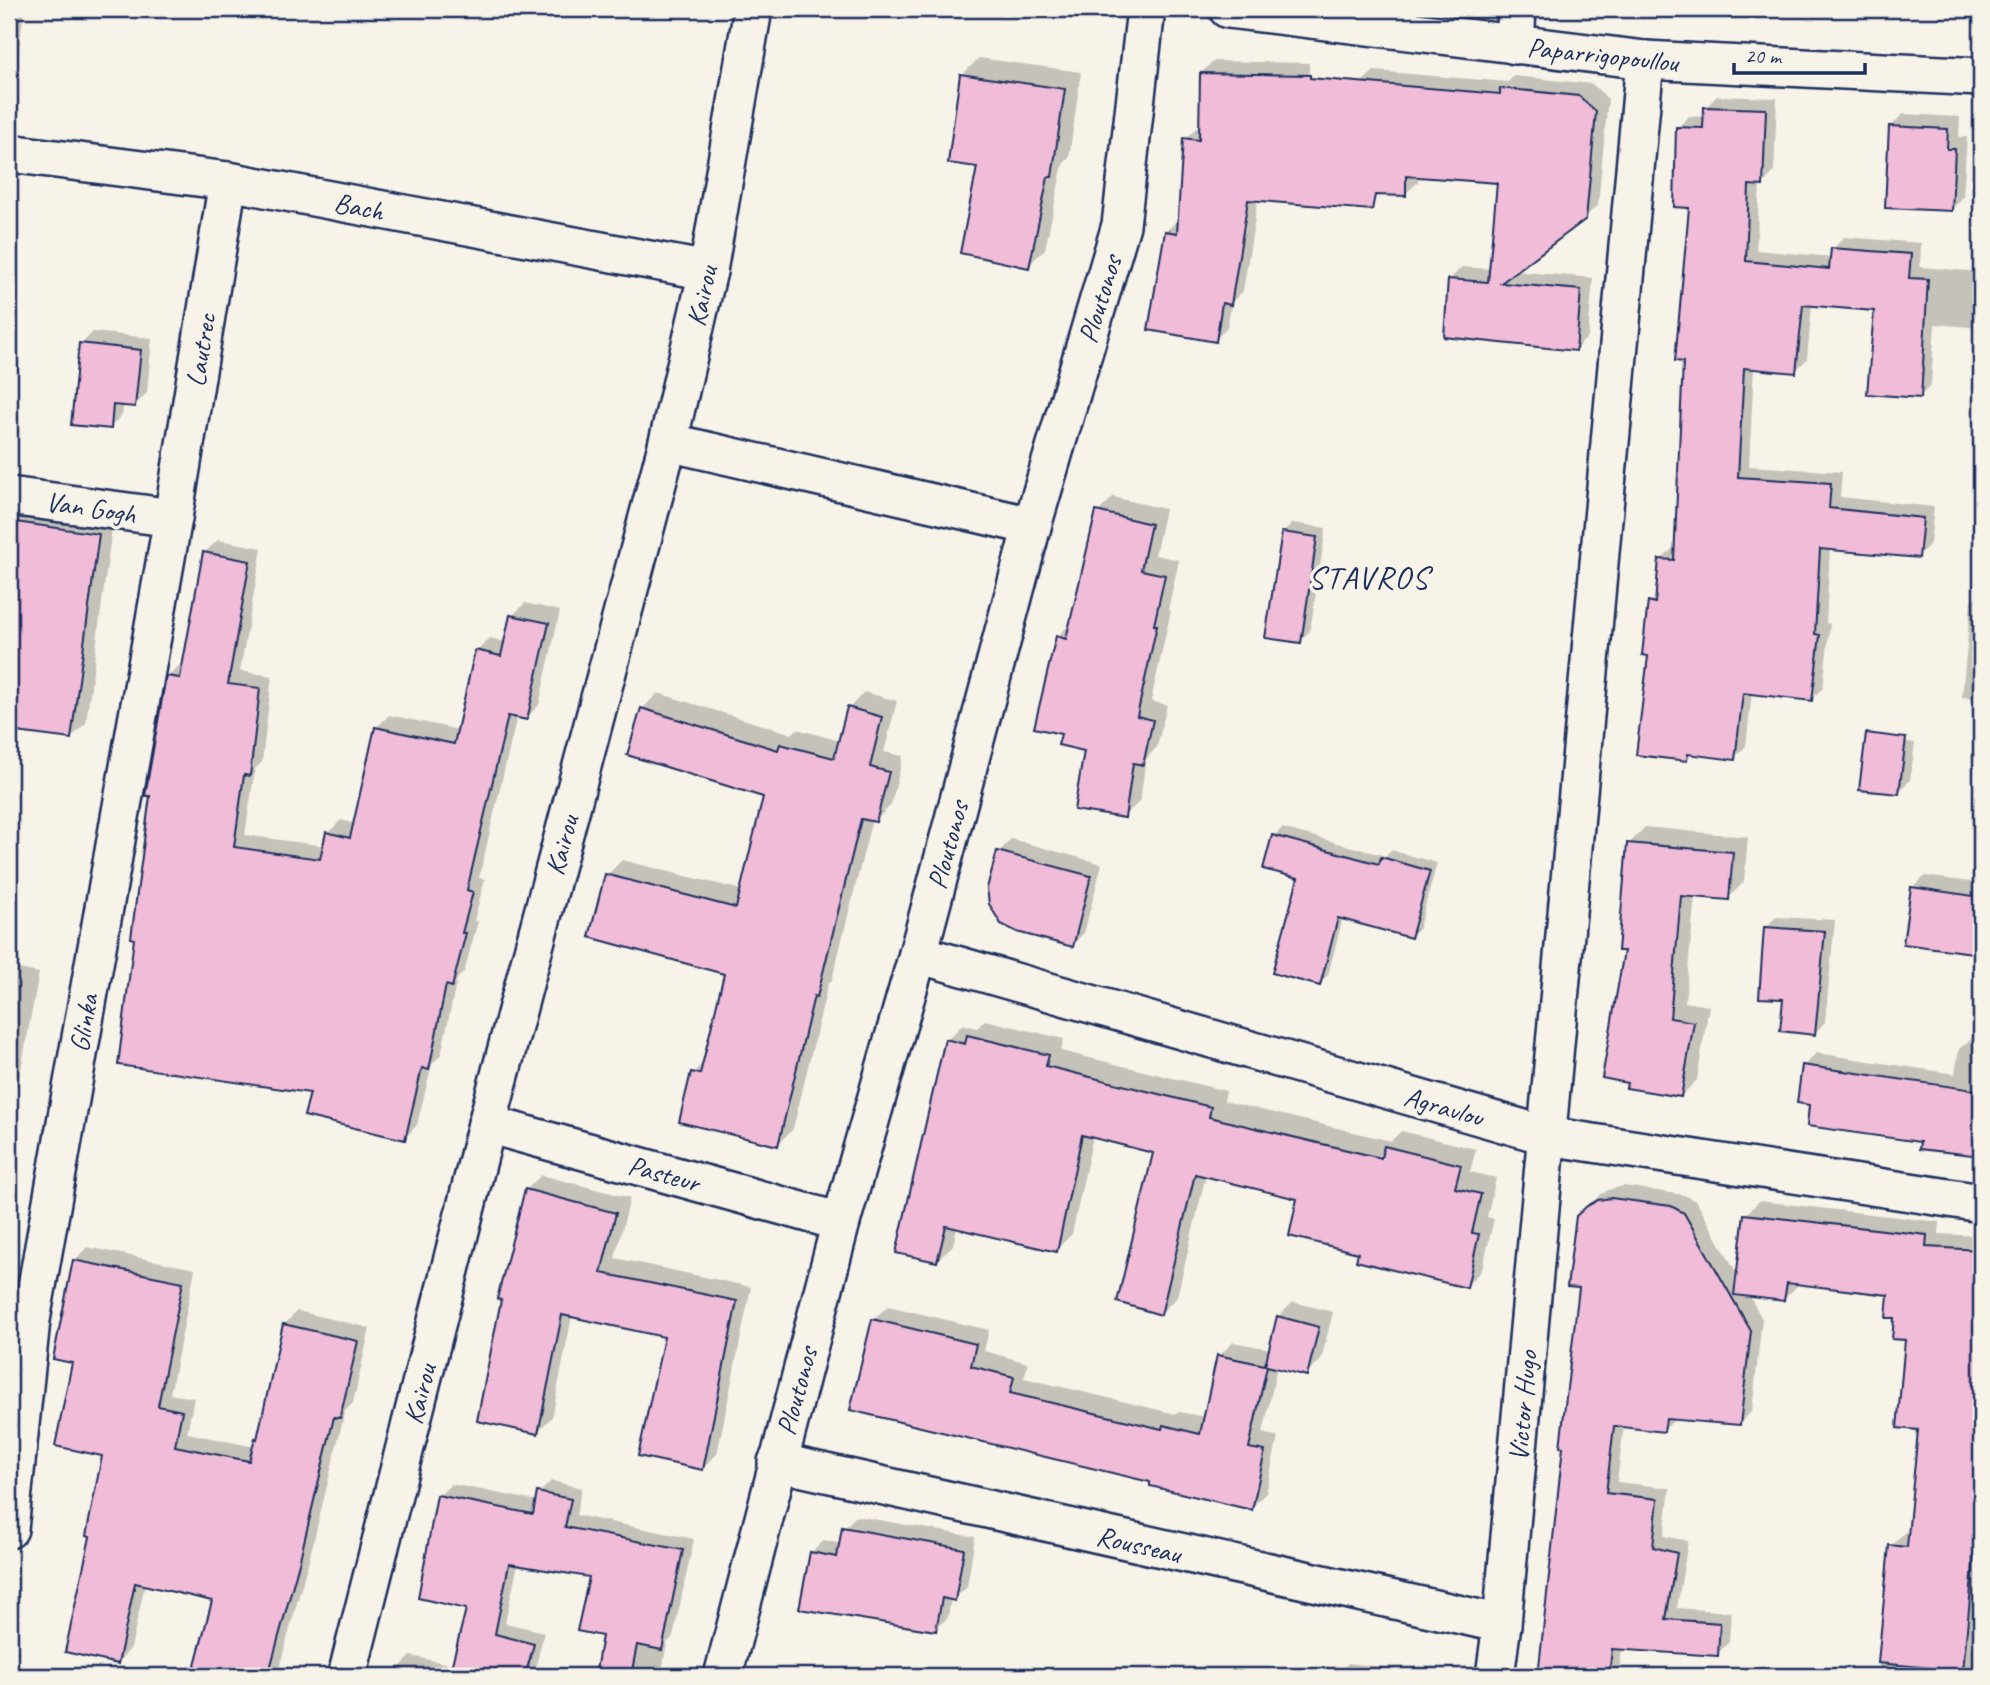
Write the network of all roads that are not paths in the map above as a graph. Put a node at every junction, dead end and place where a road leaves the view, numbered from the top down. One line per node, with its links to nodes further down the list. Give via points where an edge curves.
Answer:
1 (752, 9): 10 (street, Kairou)
2 (1146, 9): 14 (street, Ploutonos, via 1121,225)
3 (1227, 9): 5 (street, Paparrigopoullou)
4 (1517, 9): 5 (street)
5 (1515, 45): 6 (street, Paparrigopoullou)
6 (1645, 60): 7 (street, Paparrigopoullou); 17 (street, Victor Hugo)
7 (1981, 77)
8 (9, 153): 9 (street, Bach)
9 (228, 181): 10 (street, Bach); 13 (street, Lautrec)
10 (708, 271): 11 (street, Kairou)
11 (668, 442): 14 (street); 16 (street, Kairou)
12 (9, 496): 13 (street, Van Gogh)
13 (173, 518): 20 (street, Glinka)
14 (1032, 526): 15 (street, Ploutonos)
15 (918, 954): 17 (street, Agravlou); 19 (street, Ploutonos)
16 (487, 1124): 19 (street, Pasteur); 24 (street, Kairou)
17 (1548, 1136): 18 (street, Agravlou); 23 (street, Victor Hugo)
18 (1981, 1203)
19 (841, 1222): 21 (street, Ploutonos)
20 (20, 1320): 22 (street, Glinka)
21 (777, 1462): 23 (street, Rousseau); 25 (street, Ploutonos)
22 (9, 1529)
23 (1502, 1624): 26 (street, Victor Hugo)
24 (347, 1676)
25 (723, 1676)
26 (1495, 1676)

